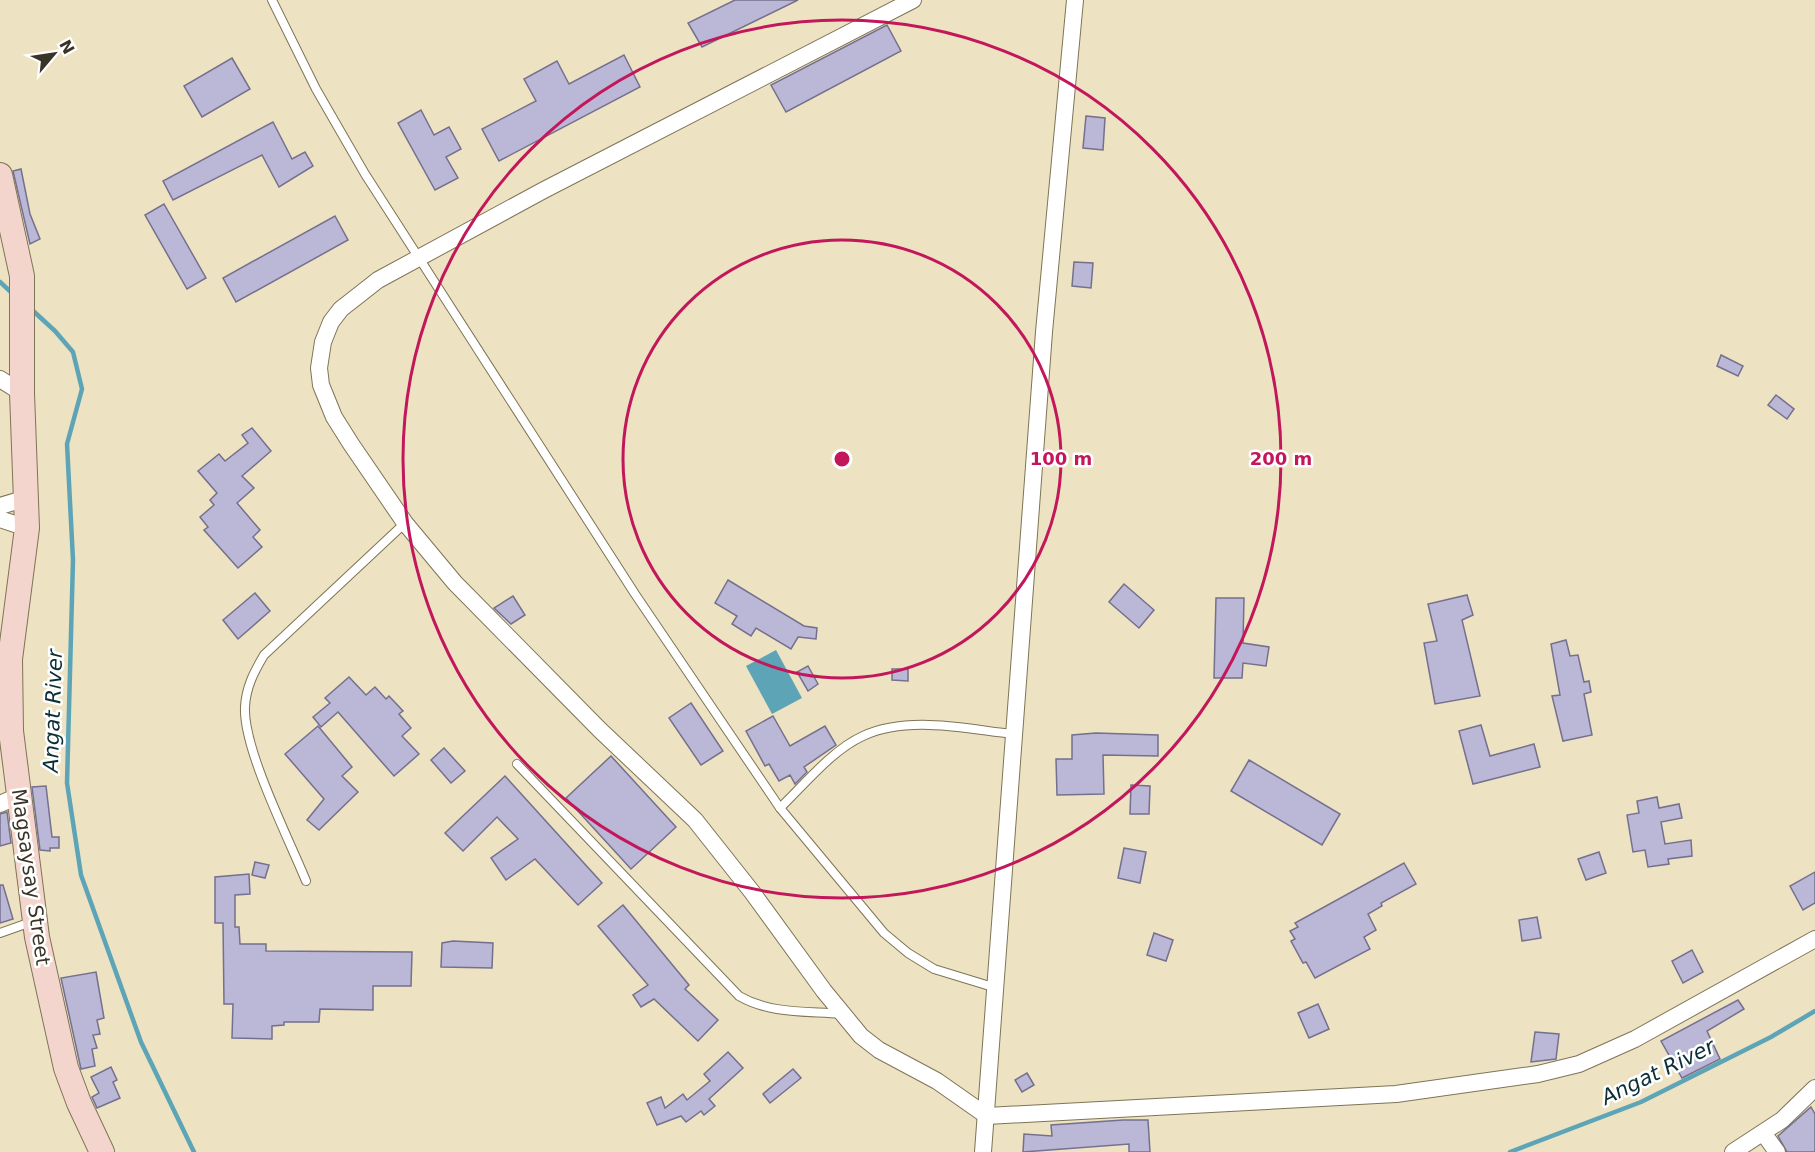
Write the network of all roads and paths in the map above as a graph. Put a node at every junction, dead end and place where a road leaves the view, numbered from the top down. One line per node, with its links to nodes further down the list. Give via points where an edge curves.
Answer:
1 (272, 0): 5 (lane, via 338,129)
2 (913, 0): 5 (street)
3 (1075, 0): 13 (street)
4 (0, 175): 7 (street, Magsaysay Street, via 22,276)
5 (419, 257): 11 (street, via 378,280 341,309 323,342 319,368 321,385 334,417); 16 (lane, via 635,594)
6 (0, 379): 7 (street)
7 (22, 393): 8 (street, Magsaysay Street)
8 (27, 498): 9 (street); 12 (street, Magsaysay Street)
9 (0, 506)
10 (0, 519): 12 (street)
11 (405, 523): 17 (lane, via 264,656 249,680 245,707 247,738); 22 (street, via 455,583 695,820)
12 (27, 528): 15 (street, Magsaysay Street, via 9,678)
13 (1013, 734): 16 (lane, via 936,727 885,729 862,736 838,753); 21 (street)
14 (517, 764): 22 (lane, via 738,996 775,1010)
15 (10, 800): 18 (street, Magsaysay Street)
16 (780, 808): 21 (lane, via 884,933 934,969)
17 (306, 881)
18 (34, 921): 19 (lane); 26 (street, Magsaysay Street, via 66,1068)
19 (0, 933)
20 (1815, 939): 24 (street, via 1635,1039 1579,1065 1538,1074 1396,1094)
21 (993, 987): 24 (street)
22 (842, 1014): 24 (street, via 879,1050 937,1081)
23 (1815, 1088): 25 (street)
24 (987, 1116): 27 (street)
25 (1764, 1134): 28 (street); 29 (street)
26 (102, 1152)
27 (983, 1152)
28 (1733, 1152)
29 (1777, 1152)

